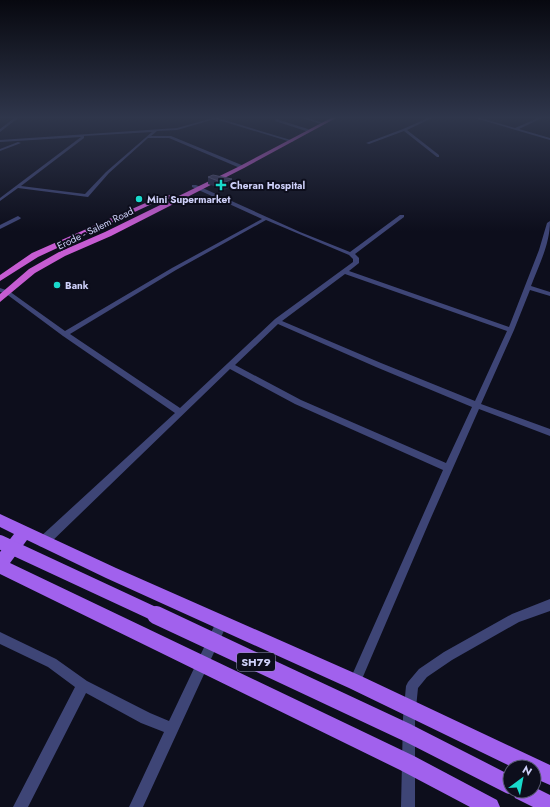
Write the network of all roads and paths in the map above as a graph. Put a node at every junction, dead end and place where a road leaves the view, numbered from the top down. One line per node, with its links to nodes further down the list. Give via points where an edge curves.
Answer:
1 (59, 156): 6 (street)
2 (127, 156): 6 (street, via 86,196)
3 (215, 156): 5 (street)
4 (261, 156): 5 (highway, Erode - Salem Road)
5 (240, 166): 7 (highway, Erode - Salem Road)
6 (18, 187): 9 (street)
7 (196, 187): 8 (highway, Erode - Salem Road); 12 (street); 20 (highway, Erode - Salem Road, via 108,234 62,254)
8 (173, 196): 18 (highway, Erode - Salem Road, via 152,202 35,255); 20 (highway, via 56,251 22,271)
9 (0, 200)
10 (402, 216): 16 (street)
11 (18, 218): 14 (street)
12 (266, 219): 16 (street); 25 (street, via 174,269)
13 (550, 223): 15 (street)
14 (0, 227)
15 (548, 238): 19 (street)
16 (350, 254): 17 (street, via 357,260)
17 (346, 272): 23 (street); 24 (street)
18 (0, 279)
19 (528, 288): 21 (street); 24 (street)
20 (2, 290): 22 (highway, Erode - Salem Road); 25 (street)
21 (550, 294)
22 (0, 300)
23 (277, 321): 26 (street); 27 (street)
24 (511, 330): 27 (street)
25 (65, 334): 28 (street)
26 (230, 366): 28 (street); 30 (street, via 298,402)
27 (475, 406): 29 (street); 30 (street)
28 (180, 412): 34 (street)
29 (550, 433)
30 (448, 468): 40 (street)
31 (0, 520): 32 (main road)
32 (24, 532): 34 (main road); 35 (main road)
33 (0, 542): 46 (main road, SH79, bridge, via 401,730)
34 (43, 542): 37 (main road)
35 (0, 565): 39 (main road)
36 (550, 605): 42 (street, via 516,618 423,673 412,686)
37 (222, 622): 39 (street); 40 (main road)
38 (0, 638): 41 (street, via 52,663)
39 (203, 664): 43 (street); 45 (main road)
40 (355, 682): 42 (main road)
41 (83, 685): 43 (street); 49 (street)
42 (409, 707): 44 (main road); 45 (street)
43 (173, 729): 50 (street)
44 (516, 759)
45 (407, 763): 51 (street); 52 (main road)
46 (502, 781)
47 (538, 799): 48 (main road)
48 (550, 805)
49 (20, 807)
50 (136, 807)
51 (408, 807)
52 (490, 807)

